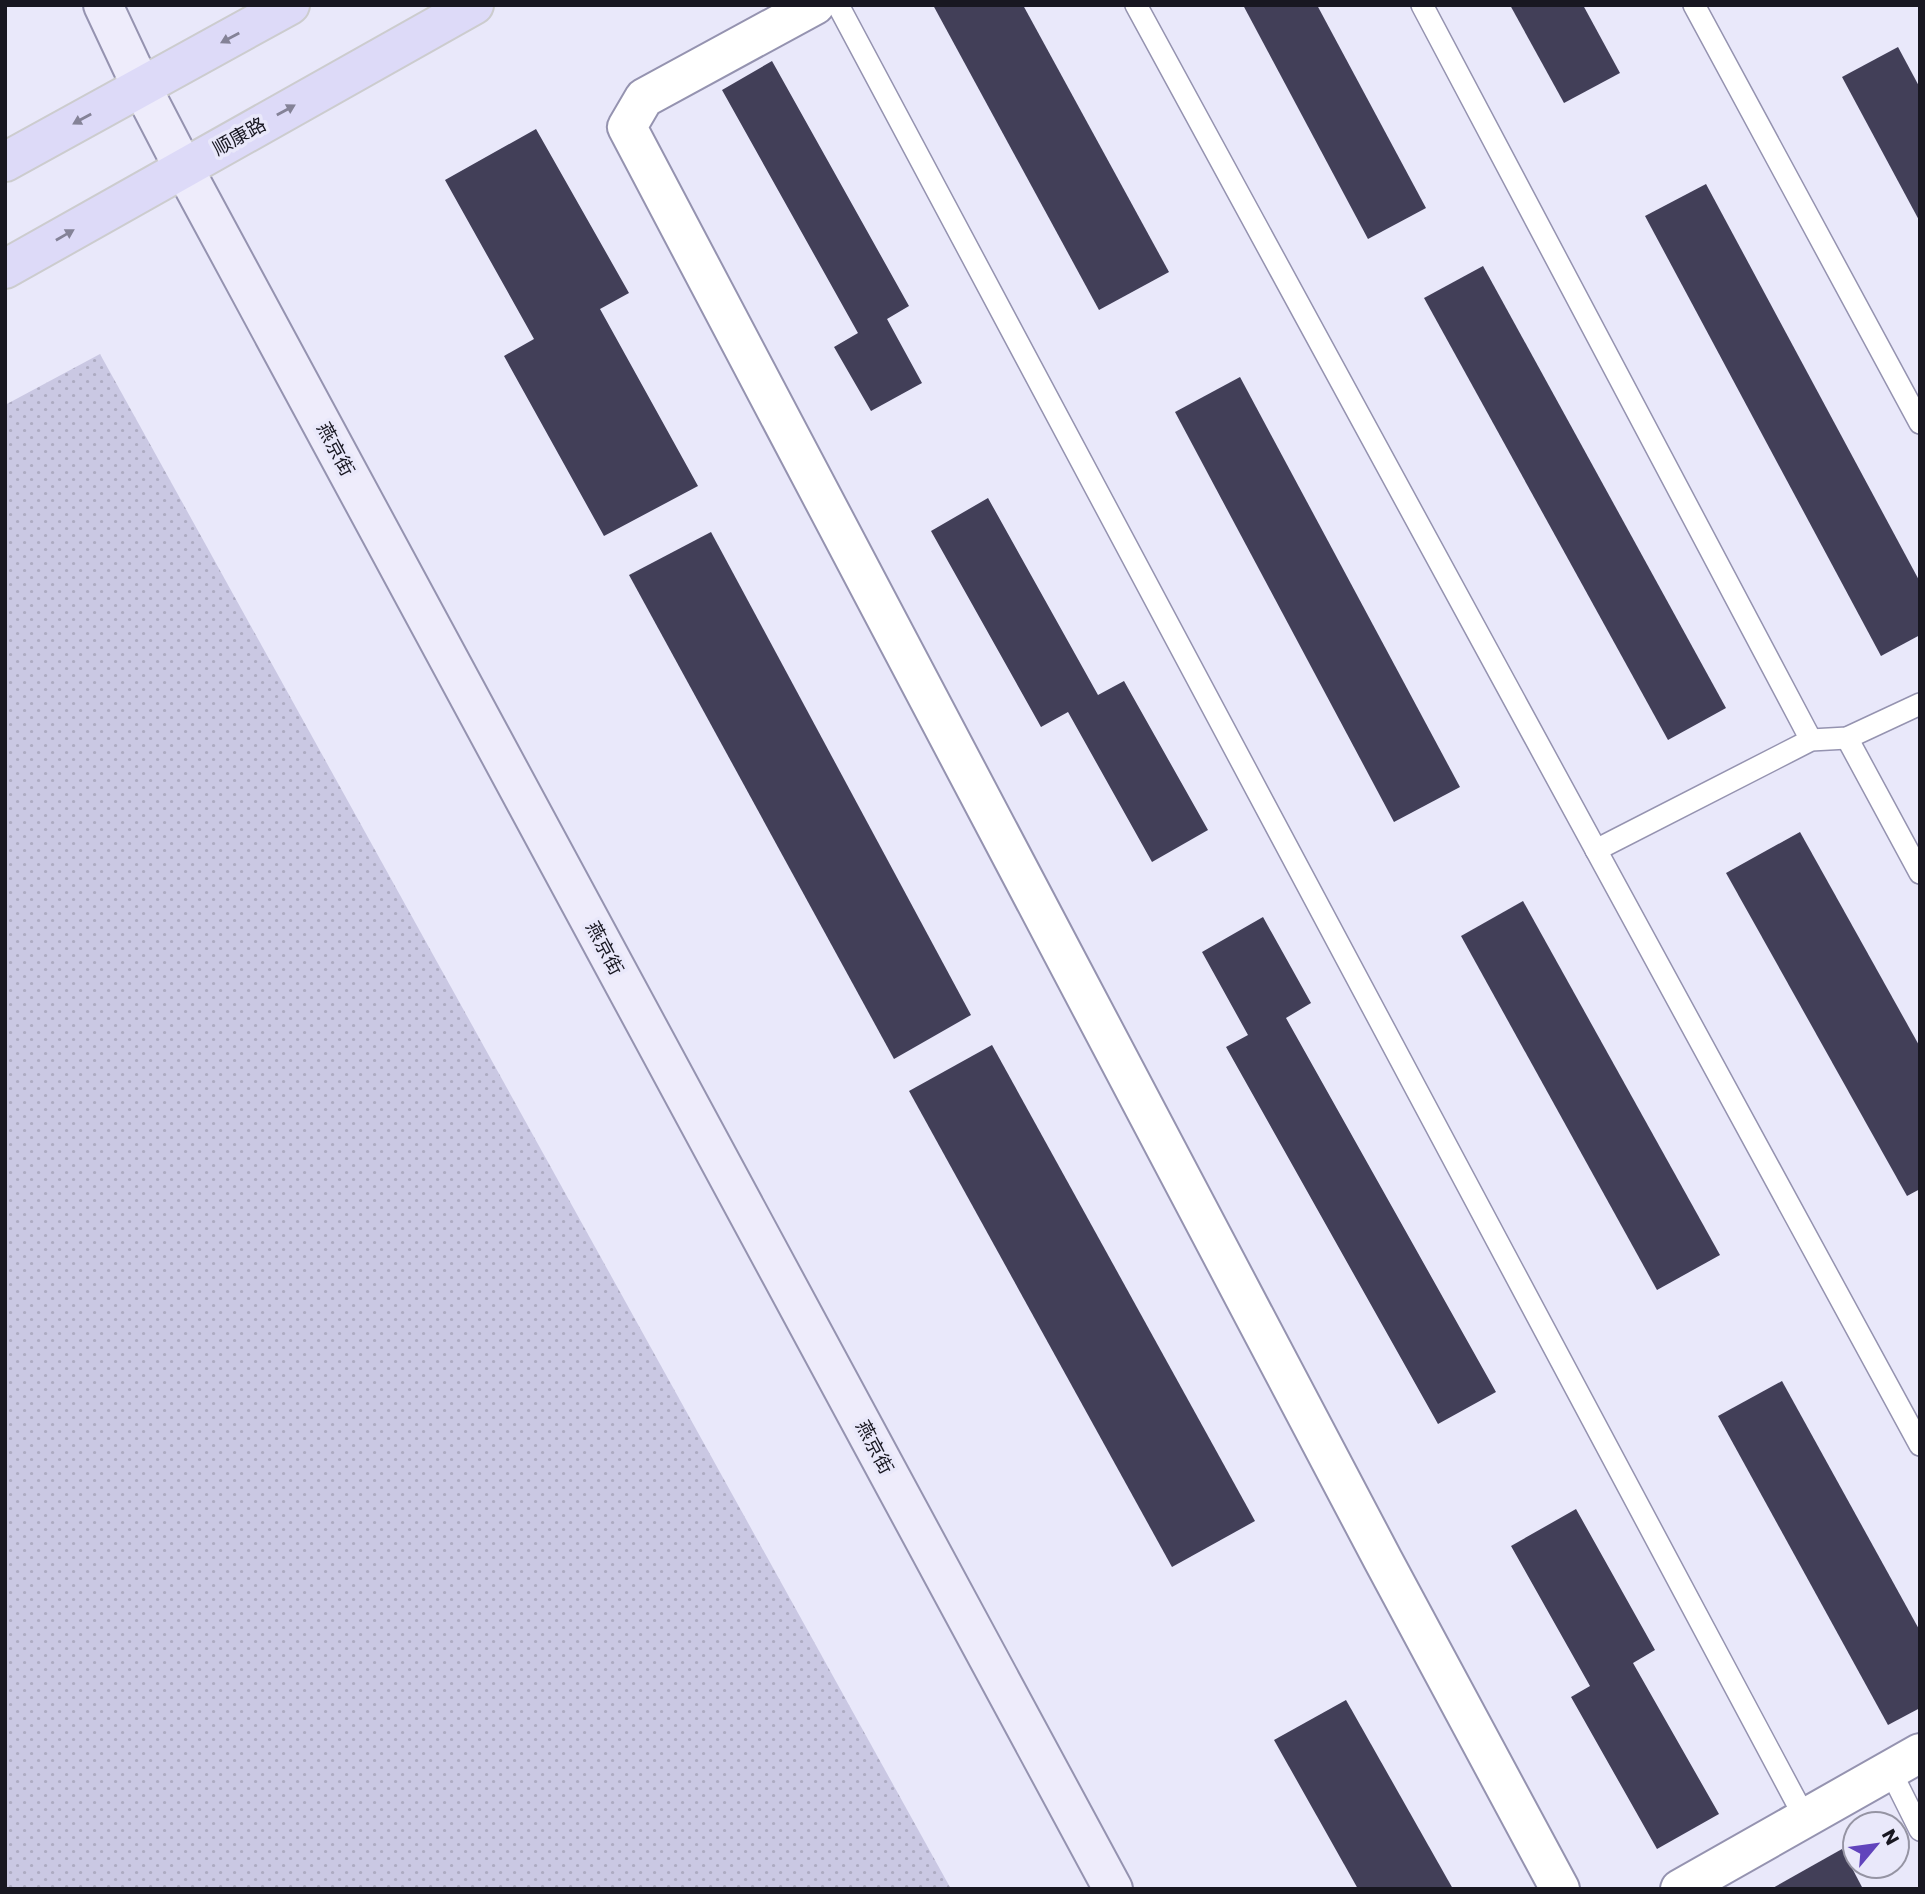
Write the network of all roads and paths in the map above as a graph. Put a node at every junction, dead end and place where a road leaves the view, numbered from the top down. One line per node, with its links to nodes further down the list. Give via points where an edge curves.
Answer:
1 (103, 5): 9 (main road, 燕京街)
2 (290, 5): 9 (main road, one-way to 9)
3 (474, 5): 11 (main road, 顺康路, one-way to 3)
4 (815, 5): 24 (street, via 644,98 627,127)
5 (838, 5): 21 (lane)
6 (1136, 5): 17 (lane)
7 (1422, 5): 16 (lane)
8 (1695, 5): 13 (lane)
9 (141, 86): 10 (main road, one-way to 10); 11 (main road, 燕京街)
10 (5, 162)
11 (183, 167): 12 (main road, 顺康路, one-way to 11); 23 (main road, 燕京街)
12 (5, 269)
13 (1920, 423)
14 (1920, 704): 15 (lane)
15 (1847, 738): 16 (lane); 18 (lane)
16 (1811, 740): 17 (lane)
17 (1596, 850): 19 (lane)
18 (1920, 873)
19 (1920, 1445)
20 (1905, 1762): 21 (street); 22 (lane)
21 (1805, 1818): 25 (street)
22 (1920, 1830)
23 (1113, 1889)
24 (1560, 1889)
25 (1680, 1889)

